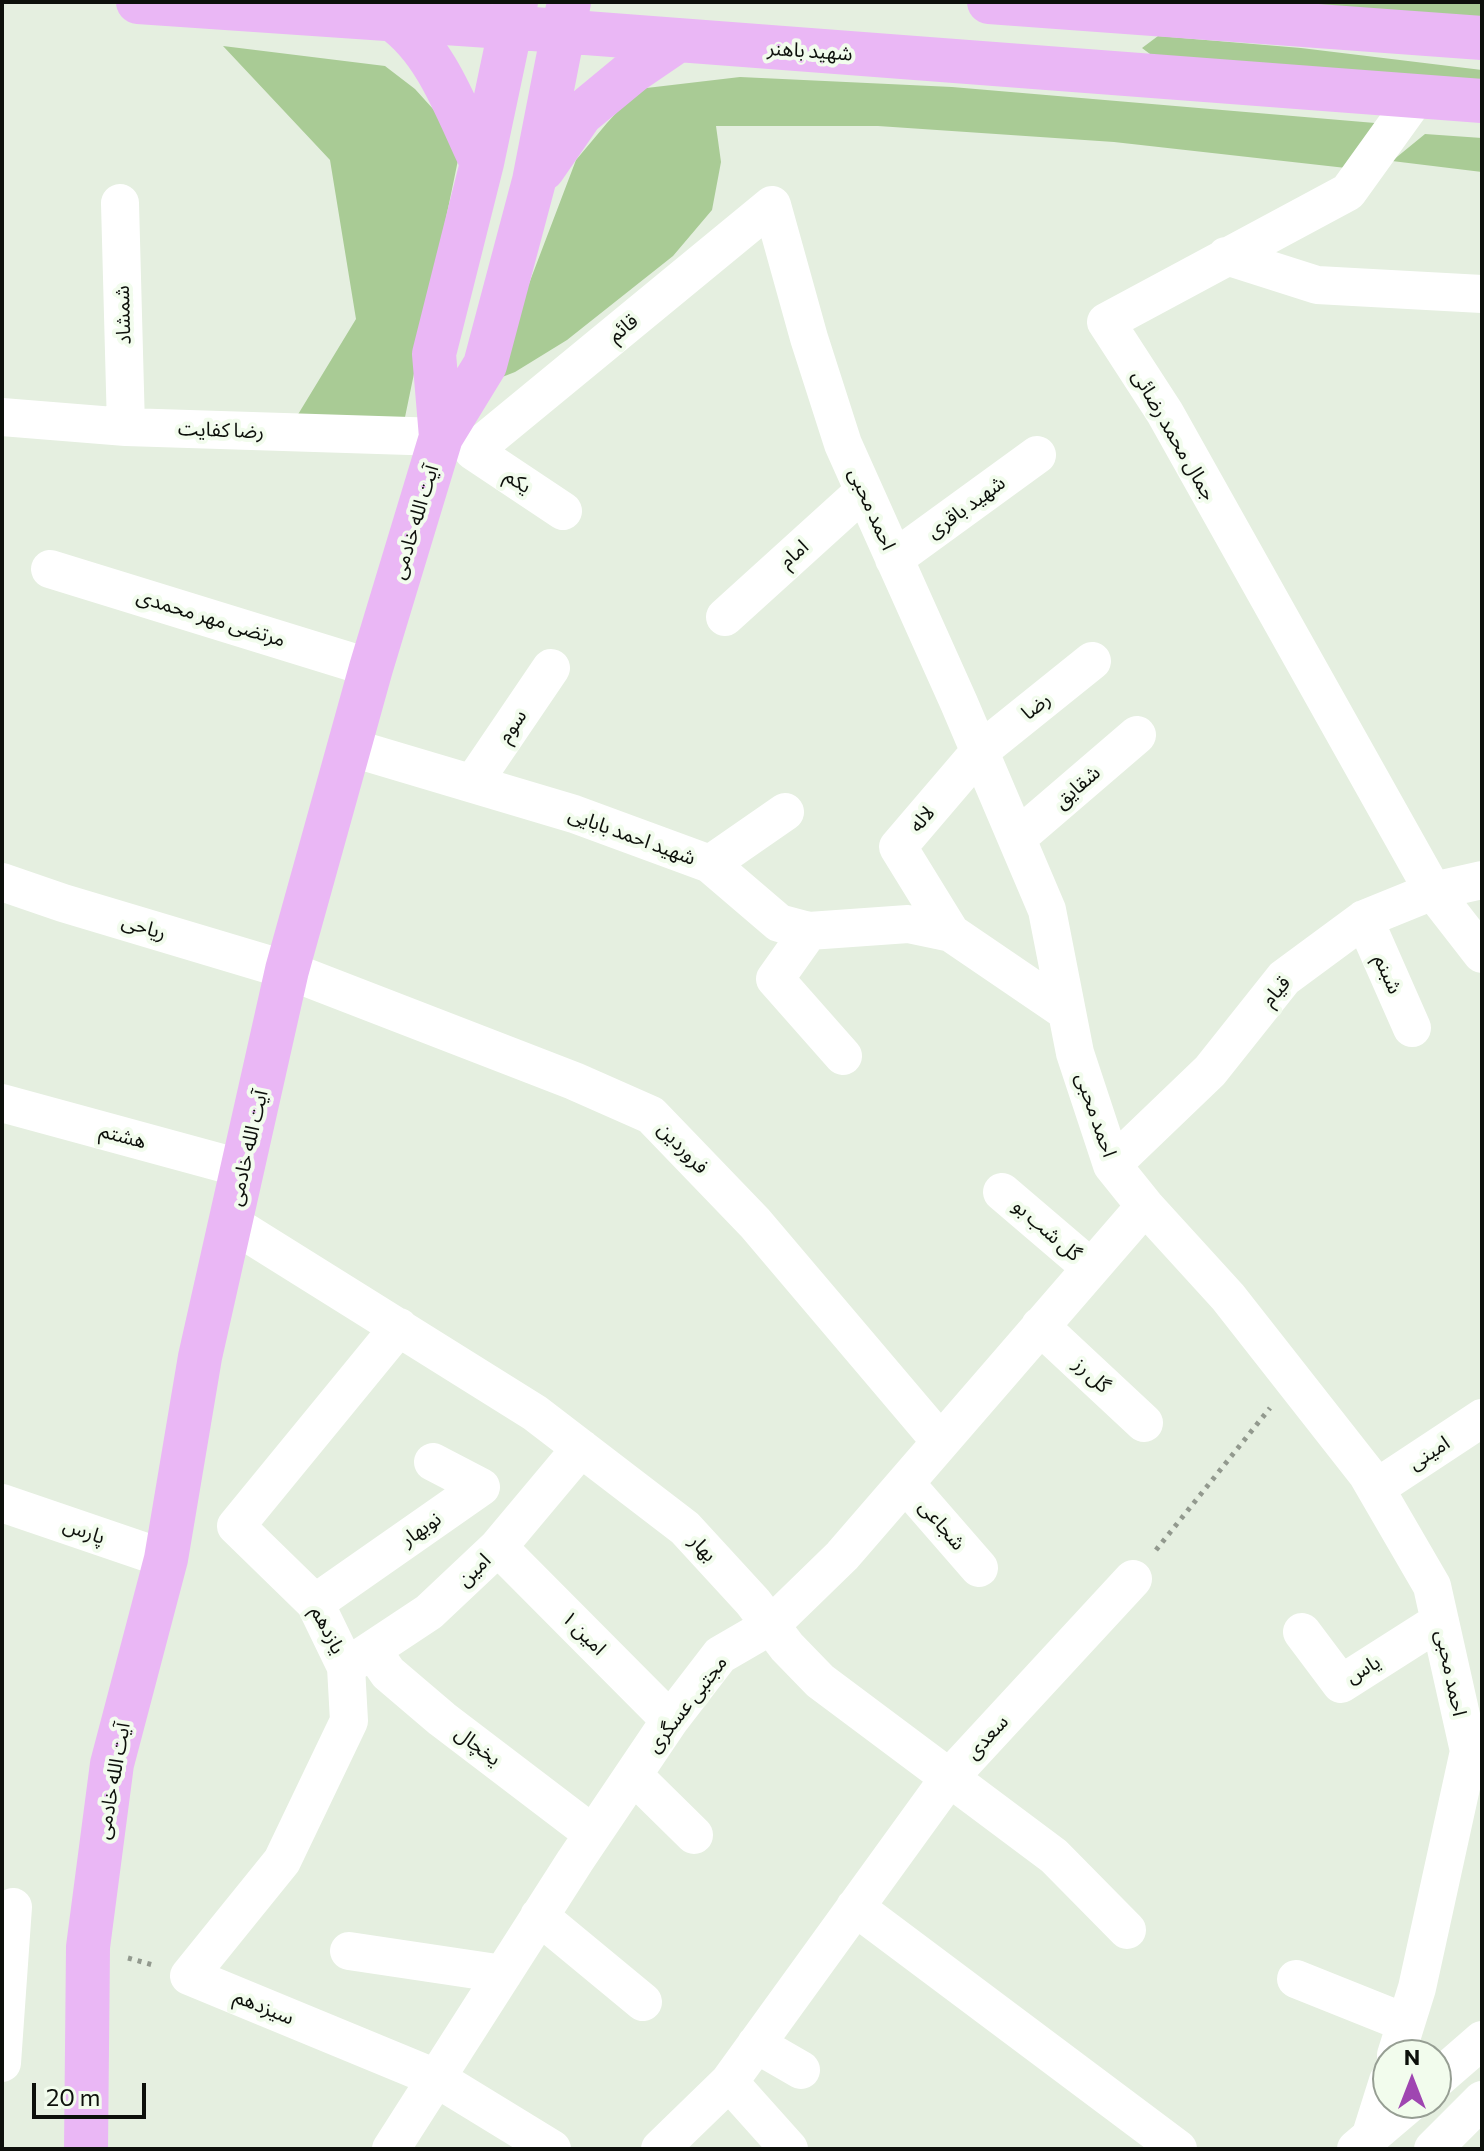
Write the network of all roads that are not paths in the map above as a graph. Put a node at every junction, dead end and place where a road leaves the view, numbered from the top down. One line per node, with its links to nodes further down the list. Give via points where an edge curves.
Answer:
1 (138, 2): 6 (main road, شهید باهنر)
2 (516, 2): 12 (main road, آیت الله خادمی)
3 (989, 2): 4 (main road)
4 (1135, 13): 7 (main road); 9 (main road, via 1123,45)
5 (566, 17): 6 (main road, شهید باهنر); 8 (main road, شهید باهنر); 13 (main road)
6 (392, 19): 12 (main road, via 409,31 429,59)
7 (1482, 38)
8 (677, 41): 9 (main road, شهید باهنر); 13 (main road, via 581,114)
9 (1131, 75): 10 (main road, شهید باهنر)
10 (1417, 96): 11 (main road, شهید باهنر); 16 (street, جمال محمد رضائی, via 1348,192)
11 (1482, 101)
12 (482, 163): 20 (main road, آیت الله خادمی, via 434,354)
13 (534, 181): 20 (main road, via 485,365)
14 (120, 203): 19 (street, شمشاد)
15 (772, 205): 20 (street, قائم); 22 (street, احمد محبی, via 843,444)
16 (1226, 256): 17 (street, via 1317,285); 39 (street, جمال محمد رضائی, via 1106,322 1165,413)
17 (1482, 294)
18 (2, 417): 19 (street, رضا کفایت)
19 (126, 427): 20 (street, رضا کفایت)
20 (457, 444): 23 (street, یکم); 28 (main road, آیت الله خادمی)
21 (1037, 455): 24 (street, شهید باقری)
22 (864, 491): 24 (street, احمد محبی); 26 (street, امام)
23 (563, 511)
24 (894, 559): 32 (street, احمد محبی)
25 (50, 569): 28 (street, مرتضی مهر محمدی)
26 (725, 617)
27 (1092, 661): 32 (street, رضا)
28 (371, 668): 31 (main road, آیت الله خادمی)
29 (551, 668): 33 (street, سوم)
30 (1137, 735): 35 (street, شقایق)
31 (349, 747): 33 (street, شهید احمد بابایی); 44 (main road, آیت الله خادمی)
32 (980, 751): 35 (street, احمد محبی); 42 (street, لاله, via 898,847)
33 (473, 783): 36 (street, شهید احمد بابایی)
34 (785, 812): 36 (street)
35 (1017, 838): 45 (street, احمد محبی, via 1047,910)
36 (710, 864): 41 (street, شهید احمد بابایی, via 779,923)
37 (1482, 880): 39 (street, قیام)
38 (2, 882): 44 (street, ریاحی)
39 (1433, 891): 40 (street, قیام); 43 (street)
40 (1364, 919): 46 (street, شبنم); 49 (street, قیام, via 1284,978 1210,1071)
41 (809, 931): 42 (street, شهید احمد بابایی, via 908,924); 47 (street, via 775,979)
42 (951, 933): 45 (street, شهید احمد بابایی)
43 (1482, 954)
44 (287, 970): 50 (main road, آیت الله خادمی); 59 (street, فروردین, via 651,1115 755,1223)
45 (1067, 1012): 49 (street, احمد محبی)
46 (1412, 1028)
47 (843, 1056)
48 (2, 1103): 50 (street, هشتم)
49 (1112, 1165): 52 (street, احمد محبی)
50 (244, 1169): 53 (main road, آیت الله خادمی)
51 (1002, 1192): 54 (street, گل شب بو)
52 (1145, 1206): 54 (street, مجتبی عسگری); 63 (street, احمد محبی, via 1228,1297)
53 (231, 1223): 56 (street, بهار); 66 (main road, آیت الله خادمی, via 200,1357)
54 (1091, 1268): 55 (street, مجتبی عسگری)
55 (1040, 1326): 58 (street, گل رز); 59 (street, مجتبی عسگری)
56 (399, 1327): 60 (street, بهار); 69 (street, یازدهم, via 236,1526)
57 (1482, 1418): 63 (street, امینی)
58 (1144, 1423)
59 (940, 1441): 62 (street, مجتبی عسگری)
60 (581, 1448): 65 (street, امین); 71 (street, بهار, via 685,1528)
61 (433, 1462): 69 (street, نوبهار, via 481,1487)
62 (905, 1483): 67 (street, شجاعی); 71 (street, مجتبی عسگری, via 842,1556)
63 (1376, 1488): 70 (street, احمد محبی, via 1432,1586)
64 (2, 1503): 66 (street, پارس)
65 (498, 1547): 73 (street, امین, via 429,1612); 75 (street, امین ۱)
66 (166, 1559): 101 (main road, آیت الله خادمی, via 112,1764 88,1947)
67 (979, 1568)
68 (1133, 1579): 77 (street, سعدی)
69 (315, 1603): 73 (street, یازدهم)
70 (1440, 1621): 72 (street, یاس, via 1341,1684); 74 (street, احمد محبی)
71 (770, 1626): 75 (street, مجتبی عسگری, via 720,1655); 77 (street, بهار, via 820,1681)
72 (1302, 1632)
73 (359, 1658): 78 (street, یخچال, via 388,1673); 86 (street, یازدهم, via 349,1721 282,1861)
74 (1466, 1668): 89 (street, احمد محبی, via 1469,1751)
75 (670, 1720): 76 (street, مجتبی عسگری)
76 (633, 1775): 78 (street, مجتبی عسگری); 79 (street)
77 (949, 1778): 81 (street, سعدی); 83 (street, بهار, via 1054,1856)
78 (593, 1834): 82 (street, مجتبی عسگری)
79 (694, 1835)
80 (13, 1907): 92 (street)
81 (855, 1907): 91 (street, سعدی); 106 (street)
82 (539, 1916): 85 (street, مجتبی عسگری); 88 (street)
83 (1127, 1930)
84 (349, 1951): 85 (street)
85 (503, 1974): 95 (street, مجتبی عسگری)
86 (189, 1976): 95 (street, سیزدهم)
87 (1296, 1979): 89 (street)
88 (643, 2002)
89 (1401, 2039)
90 (1482, 2040): 93 (street)
91 (756, 2044): 94 (street); 96 (street, سعدی)
92 (2, 2063)
93 (1452, 2066)
94 (801, 2070)
95 (436, 2078): 102 (street, مجتبی عسگری); 103 (street, سیزدهم)
96 (729, 2082): 104 (street, سعدی); 105 (street)
97 (1482, 2100): 107 (street)
98 (1378, 2119): 100 (street)
99 (1396, 2119): 100 (street)
100 (1372, 2145)
101 (86, 2149)
102 (391, 2149)
103 (552, 2149)
104 (660, 2149)
105 (789, 2149)
106 (1178, 2149)
107 (1433, 2149)

